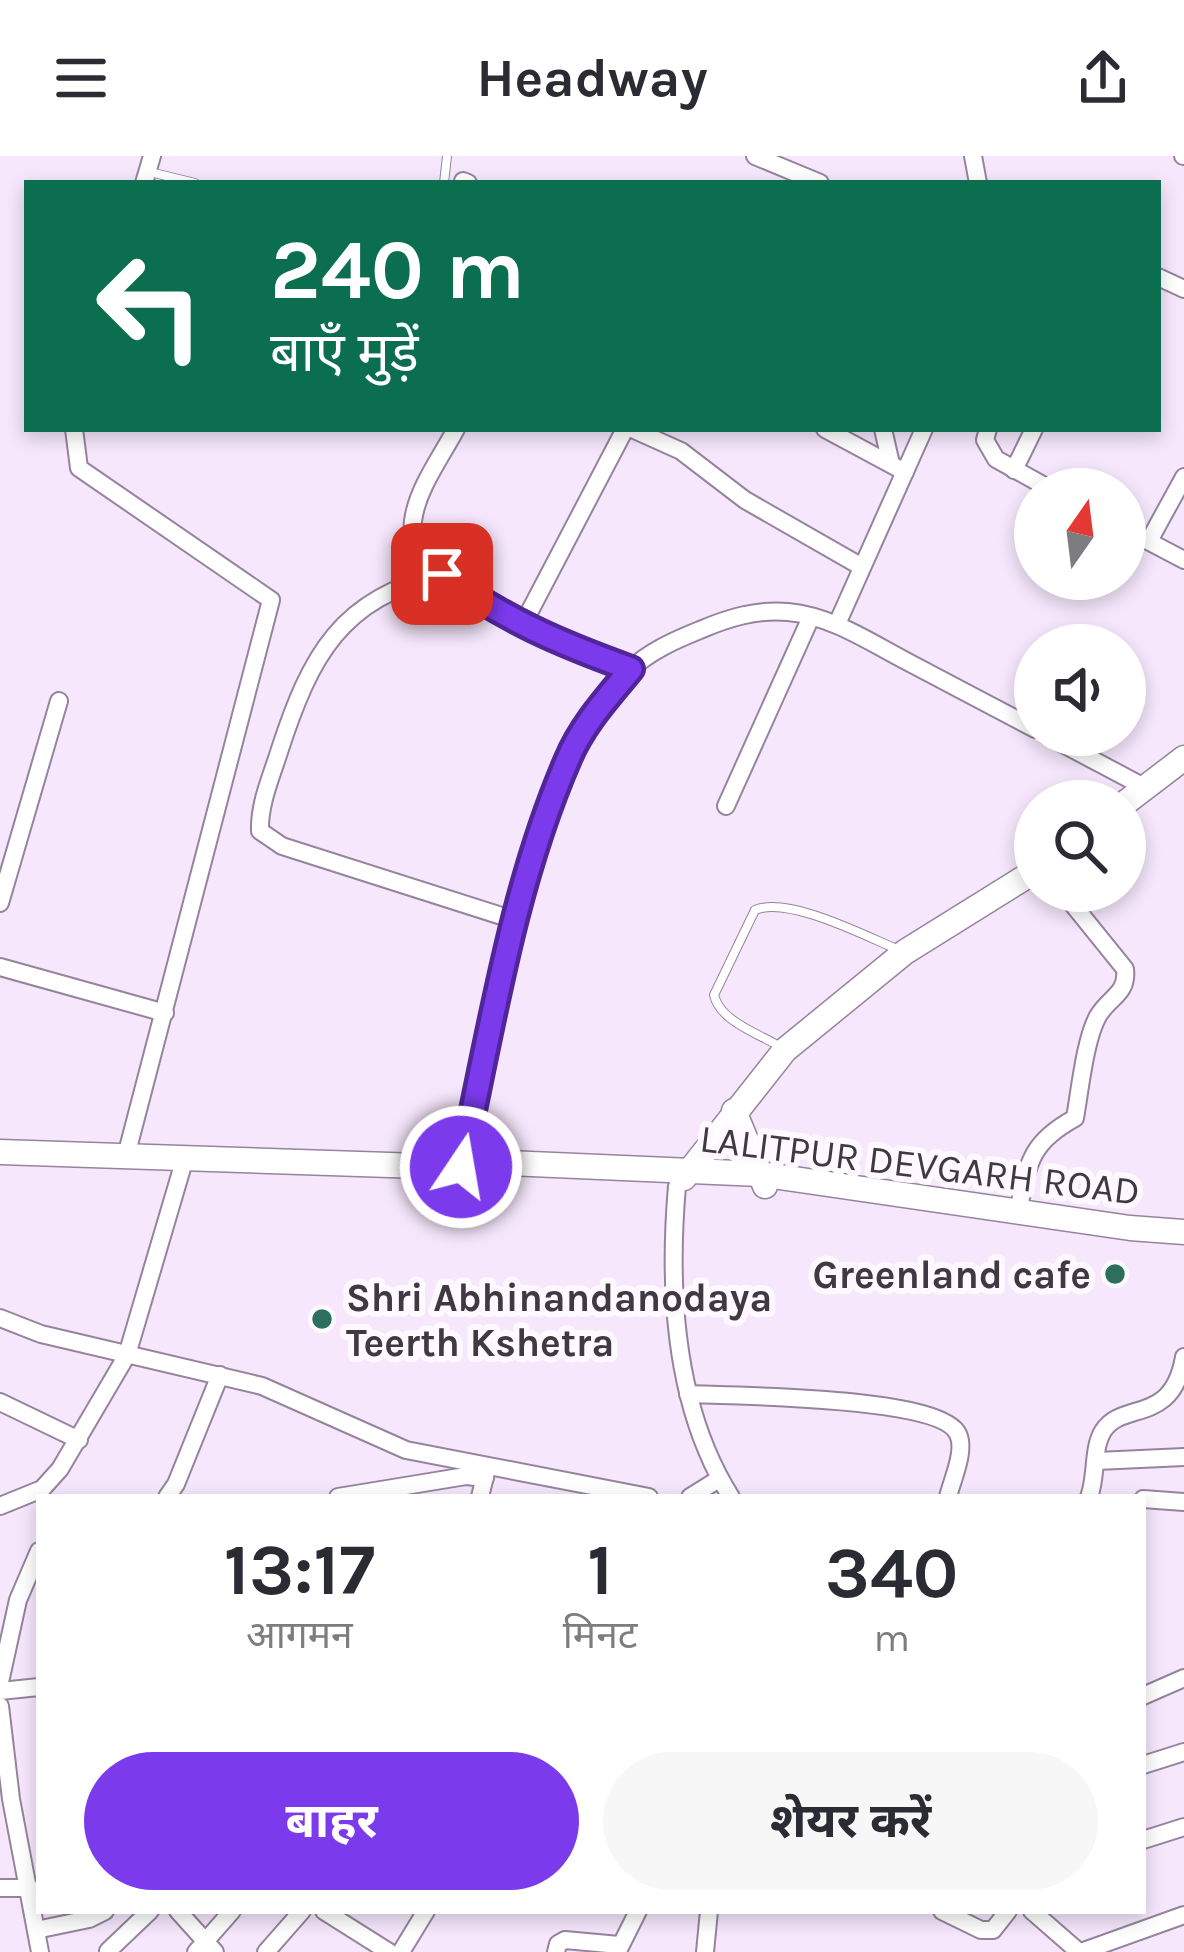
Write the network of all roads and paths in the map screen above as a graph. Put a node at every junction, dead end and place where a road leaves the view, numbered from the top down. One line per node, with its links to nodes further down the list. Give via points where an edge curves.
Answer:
1 (755, 156): 4 (street)
2 (148, 170): 3 (lane)
3 (184, 180)
4 (813, 180)
5 (74, 432): 40 (street, via 79,468 272,601)
6 (454, 432): 22 (street, via 412,521 417,547)
7 (626, 432): 25 (street)
8 (635, 432): 21 (street, via 681,451 779,521)
9 (831, 432): 14 (street)
10 (884, 432): 14 (street)
11 (922, 432): 14 (street)
12 (988, 432): 16 (street, via 988,450)
13 (1033, 432): 15 (street)
14 (898, 468): 21 (street)
15 (1015, 468)
16 (1014, 470)
17 (1184, 477): 19 (street)
18 (1146, 540): 19 (street)
19 (1149, 541): 20 (street)
20 (1184, 560)
21 (862, 567): 24 (street)
22 (442, 574): 25 (street); 37 (street, via 371,602 324,646 298,694 260,831 282,846)
23 (811, 616): 24 (street); 26 (street, via 755,612 723,620); 33 (street)
24 (837, 624): 28 (street)
25 (522, 626): 26 (street)
26 (631, 669): 37 (street, via 568,757)
27 (58, 701): 35 (street)
28 (1014, 718)
29 (1077, 756): 31 (street)
30 (1184, 758): 32 (main road)
31 (1113, 780)
32 (1146, 787)
33 (726, 806)
34 (1014, 884): 38 (main road)
35 (1, 894)
36 (1079, 912): 49 (street, via 1126,980 1098,1015 1075,1118 1029,1158)
37 (514, 920): 46 (street)
38 (905, 952): 41 (main road); 41 (lane, via 801,912 755,910 714,995 729,1017)
39 (0, 967): 40 (street)
40 (165, 1013): 44 (street)
41 (785, 1050): 42 (main road)
42 (734, 1111): 47 (main road); 48 (main road)
43 (0, 1152): 44 (main road, LALITPUR DEVGARH ROAD)
44 (126, 1156): 45 (main road, LALITPUR DEVGARH ROAD)
45 (184, 1158): 46 (main road, LALITPUR DEVGARH ROAD); 53 (street)
46 (471, 1168): 47 (main road, LALITPUR DEVGARH ROAD, via 508,1162)
47 (684, 1178): 48 (main road, LALITPUR DEVGARH ROAD); 56 (street, via 673,1269)
48 (764, 1182): 49 (main road, LALITPUR DEVGARH ROAD); 51 (main road, via 1044,1230)
49 (1018, 1212): 50 (main road, LALITPUR DEVGARH ROAD)
50 (1184, 1232)
51 (1184, 1244)
52 (0, 1318): 53 (street)
53 (128, 1355): 55 (street); 58 (street)
54 (1183, 1366): 60 (street, via 1167,1397 1103,1431)
55 (220, 1376): 61 (street); 63 (street)
56 (688, 1394): 62 (street); 69 (street, via 938,1417 960,1441)
57 (0, 1402): 58 (street)
58 (79, 1440): 73 (street, via 42,1489)
59 (1184, 1457): 60 (street)
60 (1097, 1461): 70 (street)
61 (486, 1473): 64 (street); 65 (street); 66 (street)
62 (719, 1479): 67 (street); 68 (street)
63 (169, 1494)
64 (368, 1494)
65 (481, 1494)
66 (629, 1494)
67 (695, 1494)
68 (728, 1494)
69 (949, 1494)
70 (1090, 1494)
71 (1146, 1499): 72 (street)
72 (1184, 1502)
73 (0, 1506)
74 (36, 1558): 76 (street)
75 (1184, 1678): 78 (street)
76 (0, 1686): 77 (street)
77 (36, 1687)
78 (1146, 1695)
79 (0, 1706): 85 (street)
80 (1184, 1752): 81 (street)
81 (1146, 1764)
82 (1184, 1827): 83 (street)
83 (1146, 1839)
84 (0, 1888): 85 (street)
85 (30, 1888): 99 (street)
86 (99, 1914): 99 (street)
87 (147, 1914): 102 (street)
88 (180, 1914): 100 (street)
89 (230, 1914): 100 (street)
90 (299, 1914): 104 (street)
91 (329, 1914): 105 (street)
92 (424, 1914): 106 (street)
93 (636, 1914): 101 (street)
94 (710, 1914): 108 (street)
95 (948, 1914): 96 (street, via 993,1930)
96 (1006, 1914)
97 (1044, 1915): 109 (street)
98 (1184, 1915): 109 (street)
99 (36, 1930): 103 (street)
100 (206, 1949)
101 (619, 1949): 107 (street, via 565,1940)
102 (108, 1951)
103 (40, 1952)
104 (266, 1952)
105 (389, 1952)
106 (400, 1952)
107 (556, 1952)
108 (705, 1952)
109 (1080, 1952)

